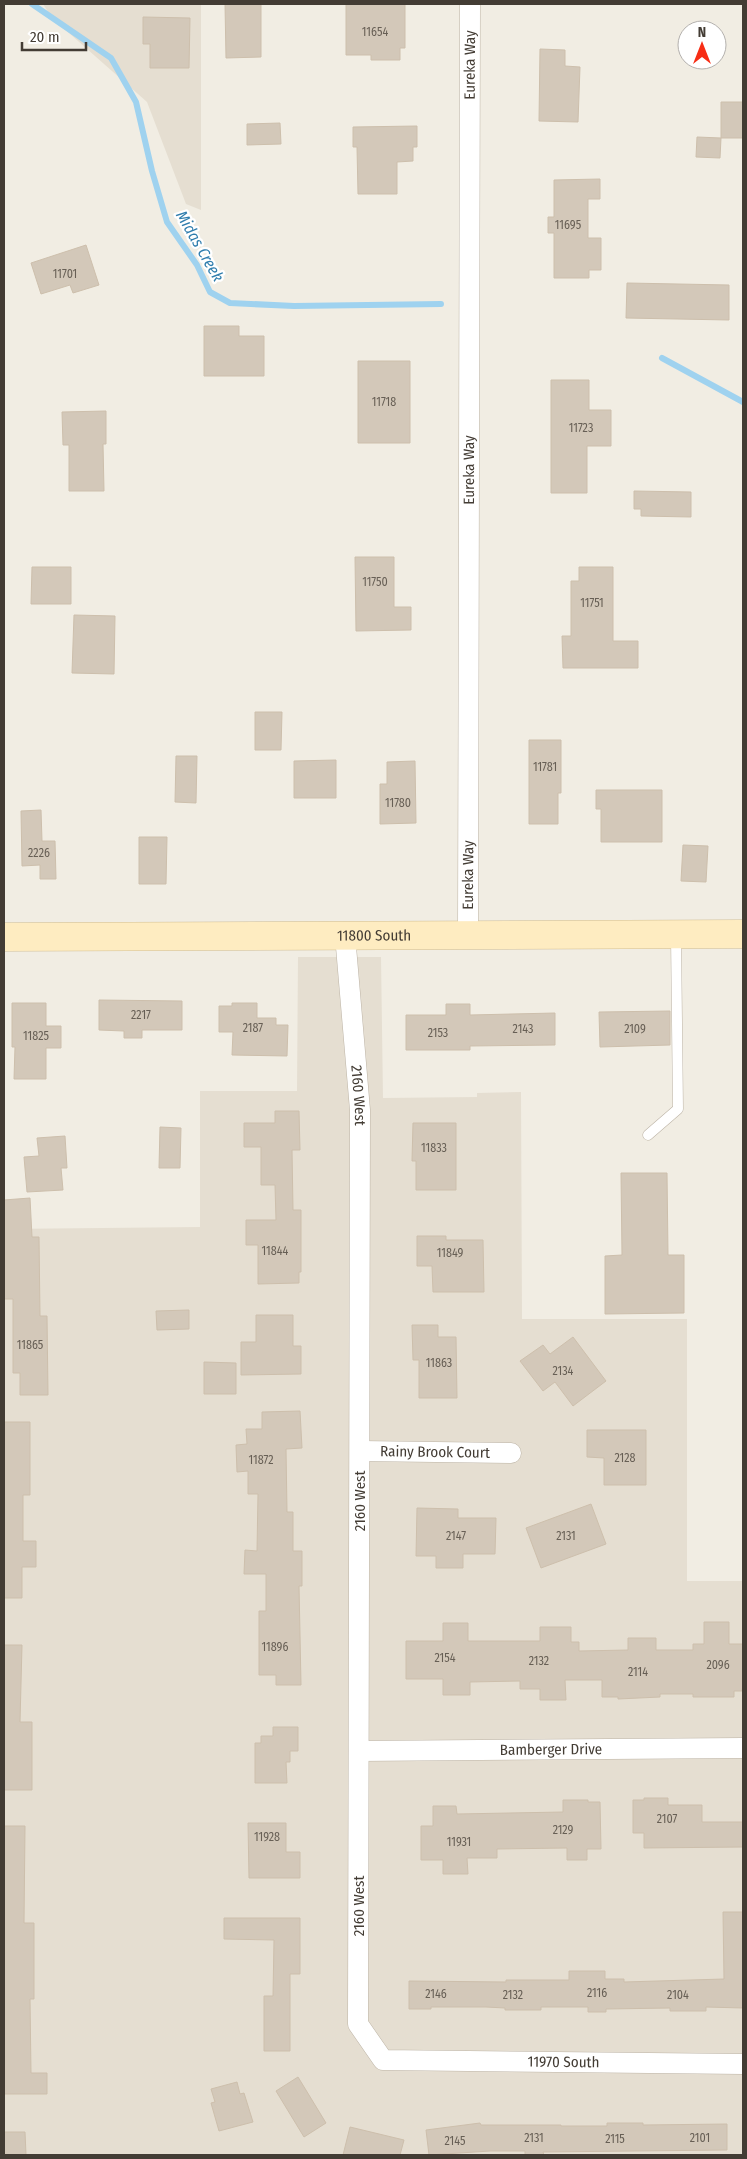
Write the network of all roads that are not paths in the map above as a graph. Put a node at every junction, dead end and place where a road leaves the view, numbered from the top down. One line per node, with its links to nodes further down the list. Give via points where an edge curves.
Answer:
1 (470, 4): 4 (street, Eureka Way)
2 (743, 934): 5 (main road, 11800 South)
3 (345, 935): 4 (main road, 11800 South); 6 (main road, 11800 South); 8 (street, 2160 West, via 360,1110)
4 (468, 935): 5 (main road, 11800 South)
5 (676, 935): 7 (lane, via 678,1109)
6 (4, 938)
7 (648, 1135)
8 (360, 1451): 9 (street, Rainy Brook Court); 11 (street, 2160 West)
9 (511, 1453)
10 (743, 1748): 11 (street, Bamberger Drive)
11 (359, 1751): 12 (street, 2160 West, via 358,2024)
12 (383, 2060): 13 (street, 11970 South)
13 (743, 2064)

